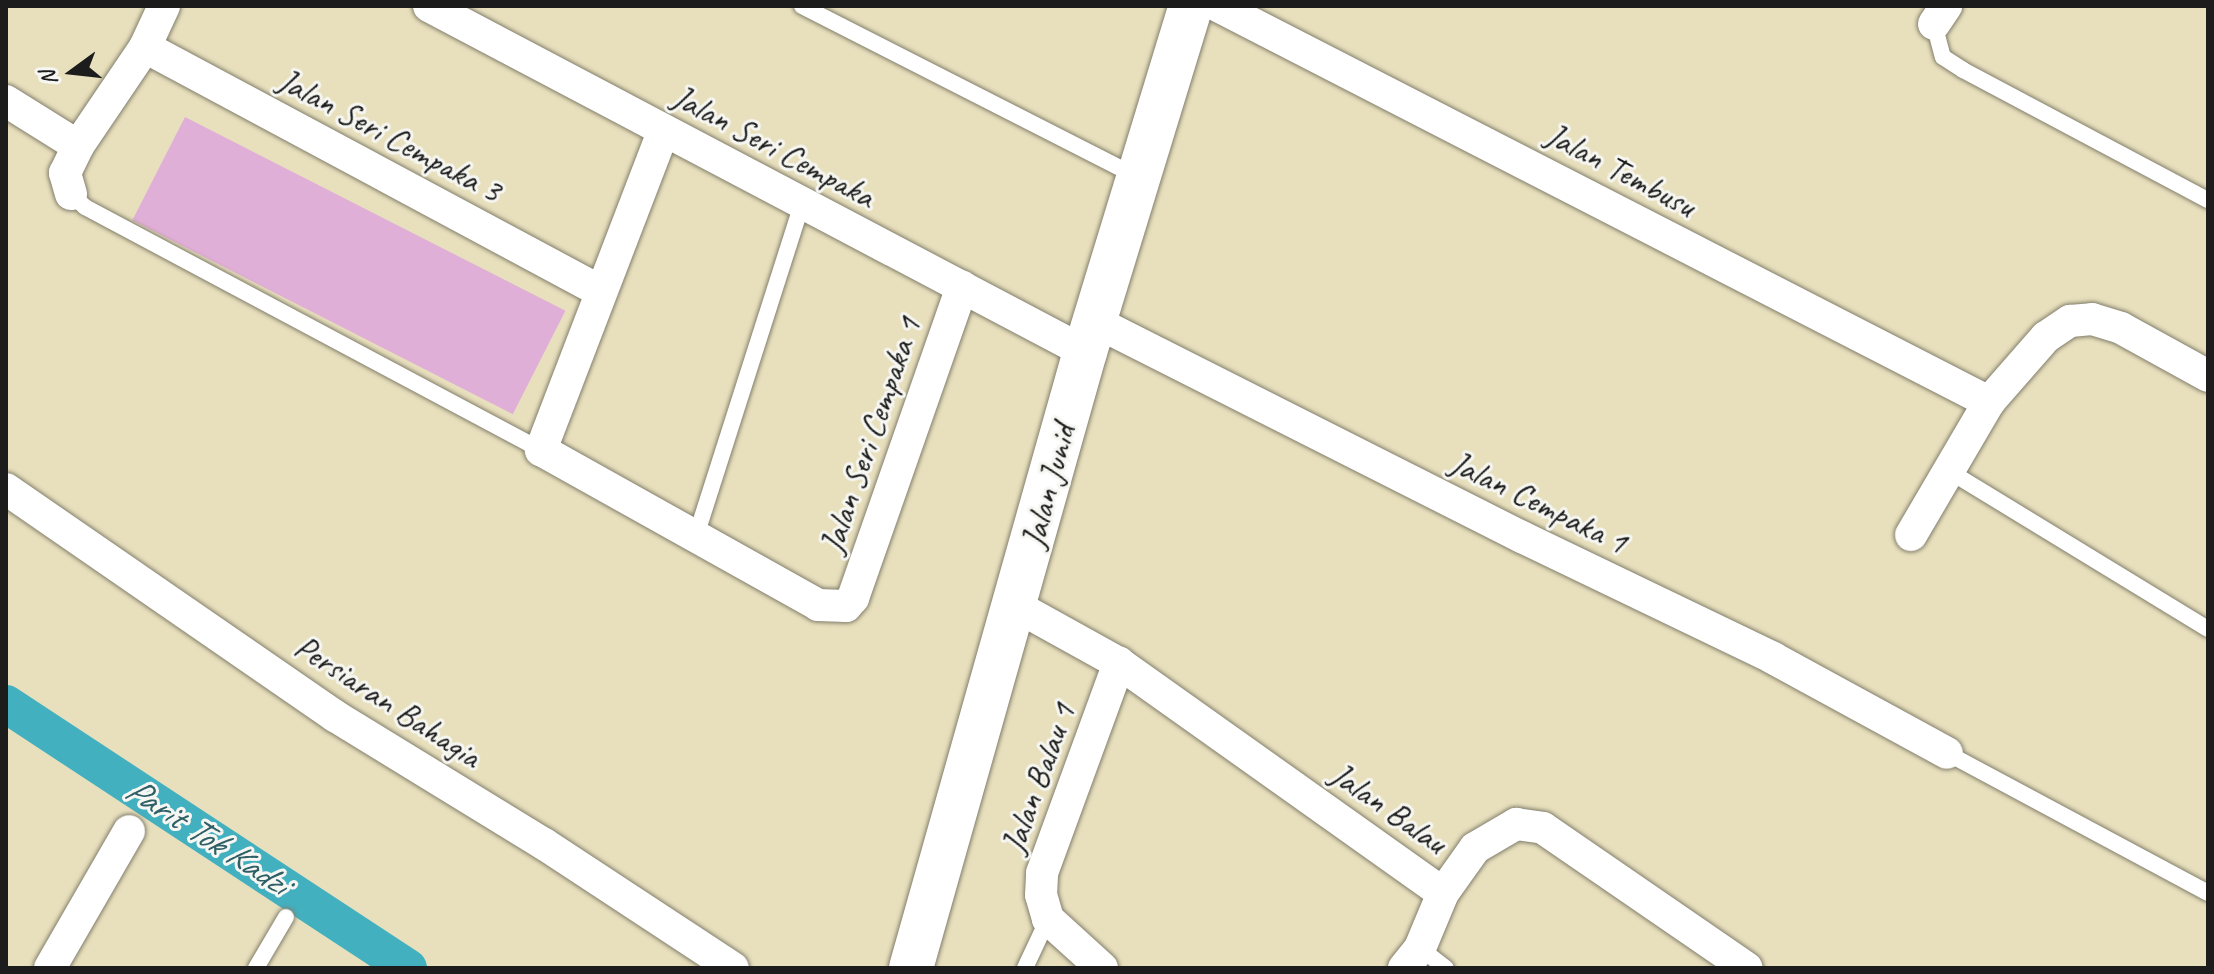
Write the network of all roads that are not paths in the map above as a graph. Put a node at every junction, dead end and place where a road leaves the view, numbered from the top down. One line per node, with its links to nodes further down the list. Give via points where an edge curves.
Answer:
1 (164, 6): 7 (street)
2 (429, 6): 9 (street, Jalan Seri Cempaka)
3 (802, 6): 11 (lane)
4 (1191, 6): 11 (street, Jalan Junid)
5 (1218, 6): 19 (street, Jalan Tembusu)
6 (1942, 11): 13 (lane, via 1943,57)
7 (145, 47): 10 (street); 16 (street, Jalan Seri Cempaka 3)
8 (6, 101): 10 (street)
9 (663, 132): 14 (street, Jalan Seri Cempaka); 16 (street)
10 (78, 146): 12 (street, via 65,173)
11 (1140, 178): 17 (street, Jalan Junid)
12 (71, 194): 20 (lane, via 85,207)
13 (2208, 200)
14 (802, 204): 15 (street, Jalan Seri Cempaka); 24 (lane)
15 (962, 287): 17 (street, Jalan Seri Cempaka); 24 (street, Jalan Seri Cempaka 1, via 846,606 818,605)
16 (600, 291): 20 (street)
17 (1090, 337): 25 (street, Jalan Junid); 28 (street, Jalan Cempaka 1, via 1773,658)
18 (2204, 366): 19 (street, via 2121,328 2092,319 2070,321 2046,337)
19 (1989, 402): 21 (street)
20 (541, 450): 24 (street)
21 (1949, 471): 23 (street); 26 (lane)
22 (6, 489): 37 (street, Persiaran Bahagia, via 335,716)
23 (1911, 535)
24 (696, 536)
25 (1032, 614): 27 (street, Jalan Balau); 38 (street, Jalan Junid)
26 (2208, 629)
27 (1119, 663): 30 (street, Jalan Balau); 33 (street, Jalan Balau 1, via 1042,873)
28 (1947, 753): 31 (lane)
29 (129, 831): 35 (street)
30 (1443, 893): 34 (street); 42 (street, Jalan Balau, via 1475,848 1495,834 1516,824 1543,828)
31 (2208, 893)
32 (286, 917): 36 (lane)
33 (1048, 919): 39 (lane); 40 (street)
34 (1412, 958): 41 (lane)
35 (50, 968)
36 (256, 968)
37 (733, 968)
38 (911, 968)
39 (1025, 968)
40 (1102, 968)
41 (1446, 968)
42 (1747, 968)

